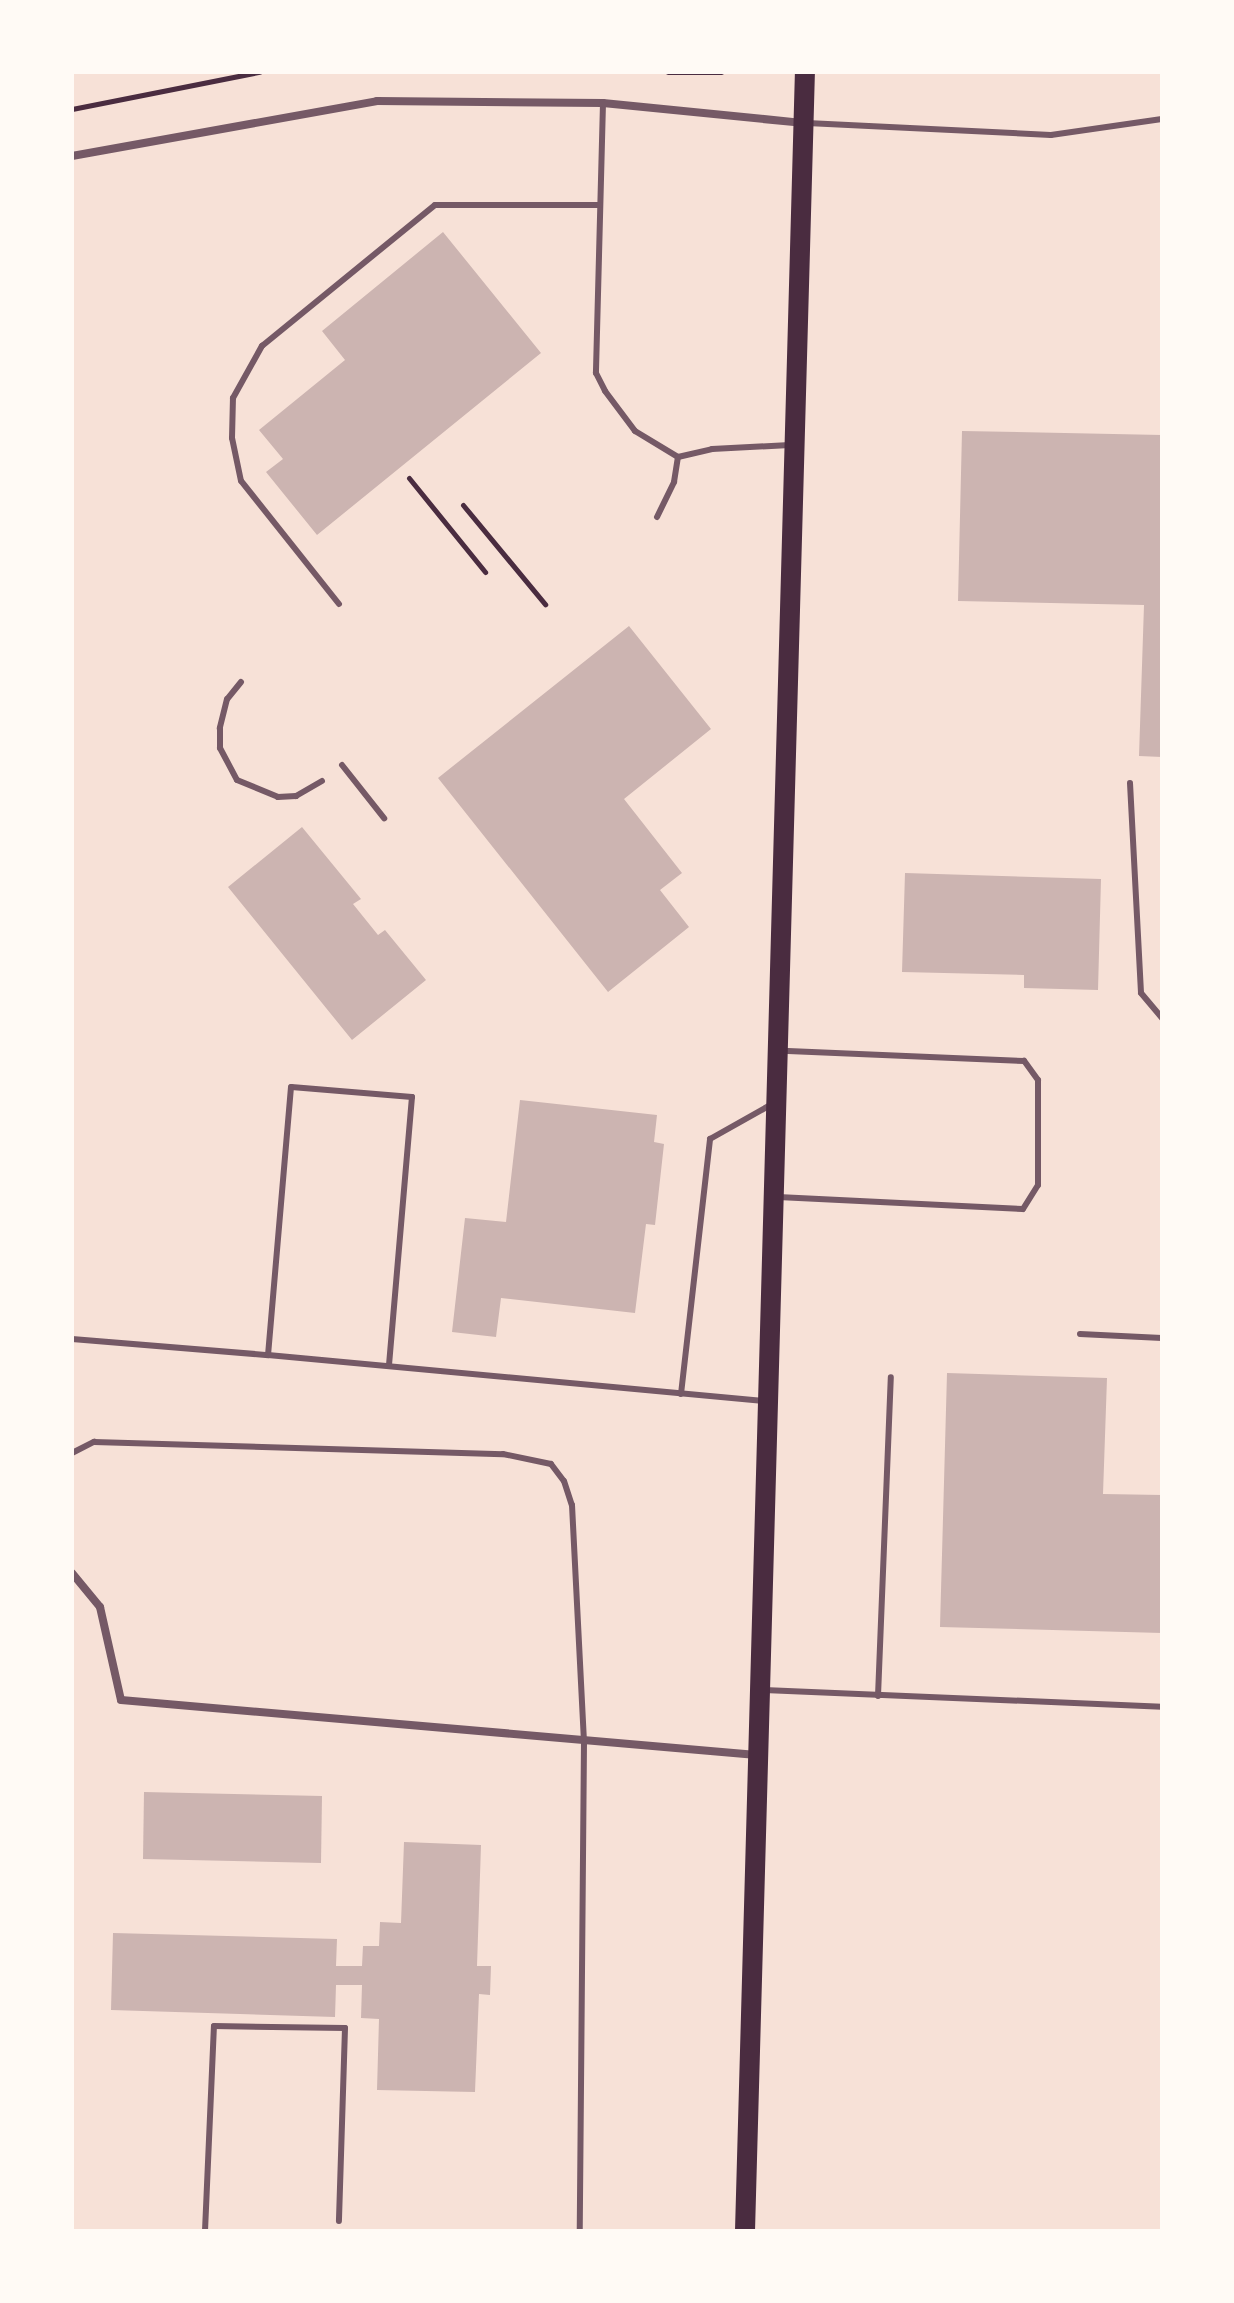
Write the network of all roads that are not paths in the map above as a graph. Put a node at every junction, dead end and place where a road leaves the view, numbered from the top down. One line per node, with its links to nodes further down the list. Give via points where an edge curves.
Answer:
1 (805, 72): 4 (main road)
2 (603, 103): 4 (street); 5 (street, via 377,101); 6 (lane)
3 (1162, 119): 4 (lane, via 1051,135 900,132)
4 (803, 123): 7 (main road)
5 (72, 156)
6 (600, 205): 8 (lane, via 596,373 635,431); 10 (lane, via 435,205 262,346 233,398 232,438 241,481)
7 (793, 445): 8 (lane, via 712,449); 17 (main road)
8 (678, 457): 9 (lane, via 674,482)
9 (657, 517)
10 (339, 604)
11 (241, 682): 13 (lane, via 227,699 220,728 220,748 237,780 278,797 296,796)
12 (342, 765): 15 (lane)
13 (322, 781)
14 (1130, 783): 16 (lane, via 1141,993)
15 (384, 818)
16 (1162, 1018)
17 (779, 1051): 18 (main road); 19 (lane, via 1024,1061 1038,1080 1038,1185 1023,1209)
18 (778, 1100): 19 (main road); 26 (lane, via 710,1139)
19 (778, 1197): 27 (main road)
20 (1080, 1334): 21 (lane)
21 (1162, 1338)
22 (72, 1339): 23 (lane)
23 (268, 1355): 24 (lane); 24 (lane, via 291,1087 412,1097)
24 (389, 1365): 26 (lane)
25 (891, 1377): 31 (lane)
26 (681, 1394): 27 (lane)
27 (768, 1402): 30 (main road)
28 (72, 1453): 33 (lane, via 94,1442 503,1454 551,1464 572,1505)
29 (72, 1573): 33 (street, via 100,1607 121,1700)
30 (760, 1690): 31 (lane); 34 (main road)
31 (878, 1696): 32 (lane)
32 (1162, 1707)
33 (584, 1742): 34 (street); 37 (lane)
34 (758, 1755): 38 (main road)
35 (339, 2221): 36 (lane, via 345,2028 214,2026)
36 (205, 2231)
37 (580, 2231)
38 (745, 2231)

